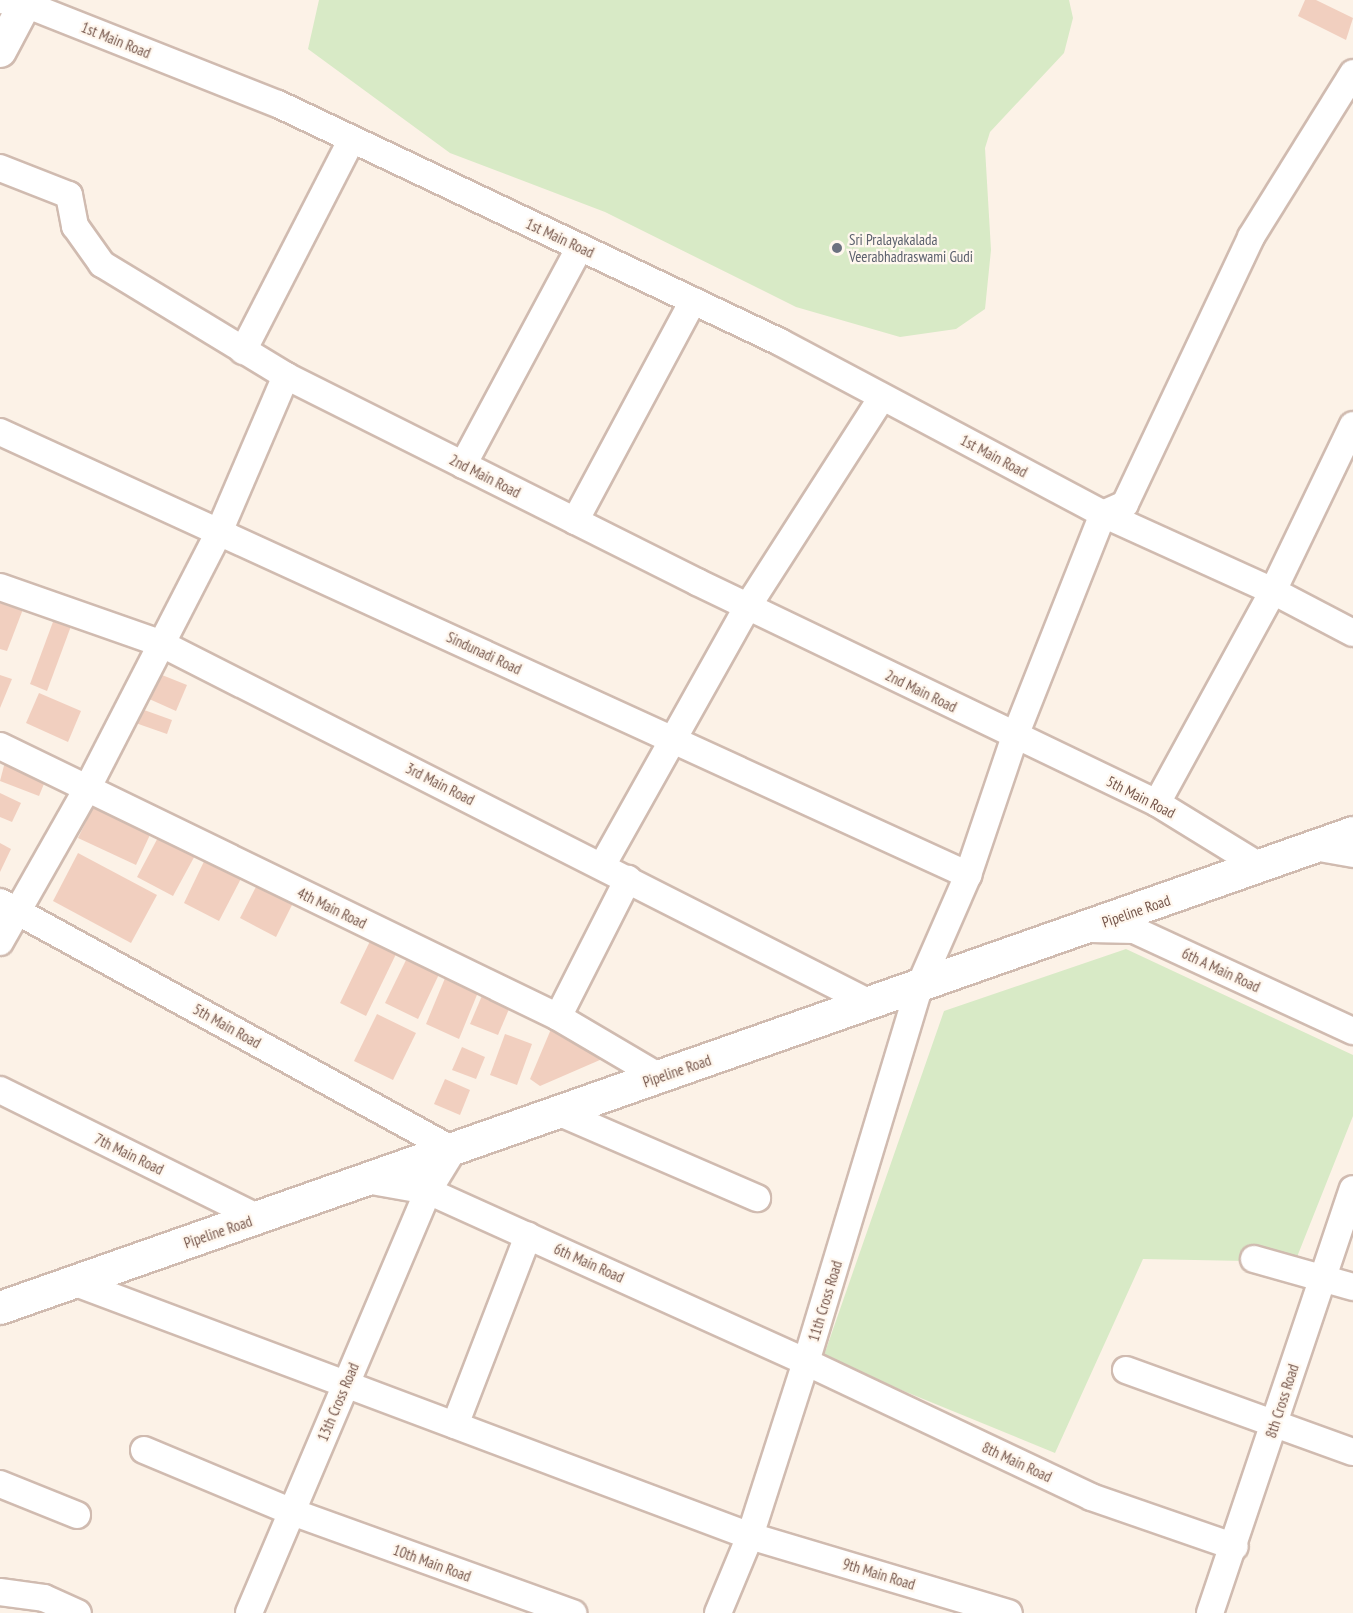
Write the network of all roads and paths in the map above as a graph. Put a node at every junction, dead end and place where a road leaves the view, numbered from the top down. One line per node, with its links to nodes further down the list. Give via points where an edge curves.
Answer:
1 (18, 2): 2 (street); 4 (street, 1st Main Road, via 278,104)
2 (0, 51)
3 (1353, 73): 14 (street, via 1251,237 1125,504)
4 (352, 139): 6 (street, 1st Main Road); 8 (street)
5 (0, 168): 8 (street, 2nd Main Road, via 69,195 75,226 102,264)
6 (579, 247): 7 (street, 1st Main Road); 13 (street)
7 (693, 301): 10 (street, 1st Main Road); 15 (street)
8 (243, 351): 9 (street, 2nd Main Road)
9 (286, 376): 13 (street, 2nd Main Road); 16 (street)
10 (882, 397): 14 (street, 1st Main Road); 19 (street)
11 (1353, 427): 18 (street)
12 (0, 432): 16 (street, Sindunadi Road)
13 (463, 465): 15 (street, 2nd Main Road)
14 (1103, 514): 18 (street); 22 (street, 11th Cross Road)
15 (575, 521): 19 (street, 2nd Main Road)
16 (219, 532): 21 (street); 23 (street, Sindunadi Road)
17 (0, 587): 21 (street, 3rd Main Road)
18 (1273, 591): 20 (street); 26 (street)
19 (748, 606): 22 (street, 2nd Main Road); 23 (street)
20 (1353, 633)
21 (160, 643): 25 (street); 30 (street, 3rd Main Road)
22 (1016, 736): 26 (street, 5th Main Road); 32 (street, 11th Cross Road)
23 (673, 740): 30 (street); 32 (street, Sindunadi Road)
24 (0, 746): 25 (street, 4th Main Road)
25 (87, 789): 34 (street); 39 (street, 4th Main Road)
26 (1157, 803): 31 (street, 5th Main Road)
27 (1353, 833): 28 (street, Pipeline Road)
28 (1314, 847): 29 (street); 31 (street, Pipeline Road)
29 (1353, 854)
30 (602, 866): 33 (street, 3rd Main Road)
31 (1260, 867): 35 (street, Pipeline Road)
32 (968, 875): 37 (street, 11th Cross Road)
33 (628, 879): 38 (street, 3rd Main Road); 39 (street)
34 (9, 907): 36 (street); 44 (street, 5th Main Road)
35 (1085, 929): 37 (street, Pipeline Road); 40 (street, 6th A Main Road, via 1134,930)
36 (0, 942)
37 (920, 985): 38 (street, Pipeline Road); 56 (street, 11th Cross Road)
38 (870, 1003): 41 (street, Pipeline Road)
39 (558, 1017): 41 (street, 4th Main Road)
40 (1353, 1031)
41 (660, 1077): 43 (street, Pipeline Road)
42 (0, 1090): 49 (street, 7th Main Road)
43 (558, 1112): 44 (street, Pipeline Road); 48 (street)
44 (453, 1150): 45 (street, Pipeline Road); 47 (street, 13th Cross Road)
45 (366, 1180): 47 (street, 6th Main Road); 49 (street, Pipeline Road)
46 (1353, 1189): 52 (street, 8th Cross Road)
47 (428, 1191): 50 (street, 6th Main Road); 58 (street, 13th Cross Road)
48 (757, 1198)
49 (259, 1218): 53 (street, Pipeline Road)
50 (528, 1236): 56 (street, 6th Main Road); 60 (street)
51 (1254, 1259): 52 (street)
52 (1323, 1278): 54 (street); 59 (street, 8th Cross Road)
53 (76, 1282): 55 (street, Pipeline Road); 58 (street, 9th Main Road)
54 (1353, 1287)
55 (1, 1306)
56 (806, 1362): 66 (street, 11th Cross Road); 67 (street, 8th Main Road, via 1091,1497)
57 (1126, 1370): 59 (street)
58 (346, 1383): 60 (street, 9th Main Road); 64 (street, 13th Cross Road)
59 (1275, 1423): 62 (street); 67 (street, 8th Cross Road)
60 (455, 1425): 66 (street, 9th Main Road)
61 (144, 1450): 64 (street, 10th Main Road)
62 (1353, 1452)
63 (0, 1484): 65 (street)
64 (292, 1512): 70 (street, 13th Cross Road); 71 (street, 10th Main Road)
65 (77, 1515)
66 (750, 1536): 72 (street, 11th Cross Road); 73 (street, 9th Main Road)
67 (1235, 1547): 74 (street, 8th Cross Road)
68 (0, 1592): 69 (street, via 44,1598)
69 (78, 1613)
70 (249, 1613)
71 (573, 1613)
72 (718, 1613)
73 (1009, 1613)
74 (1210, 1613)

